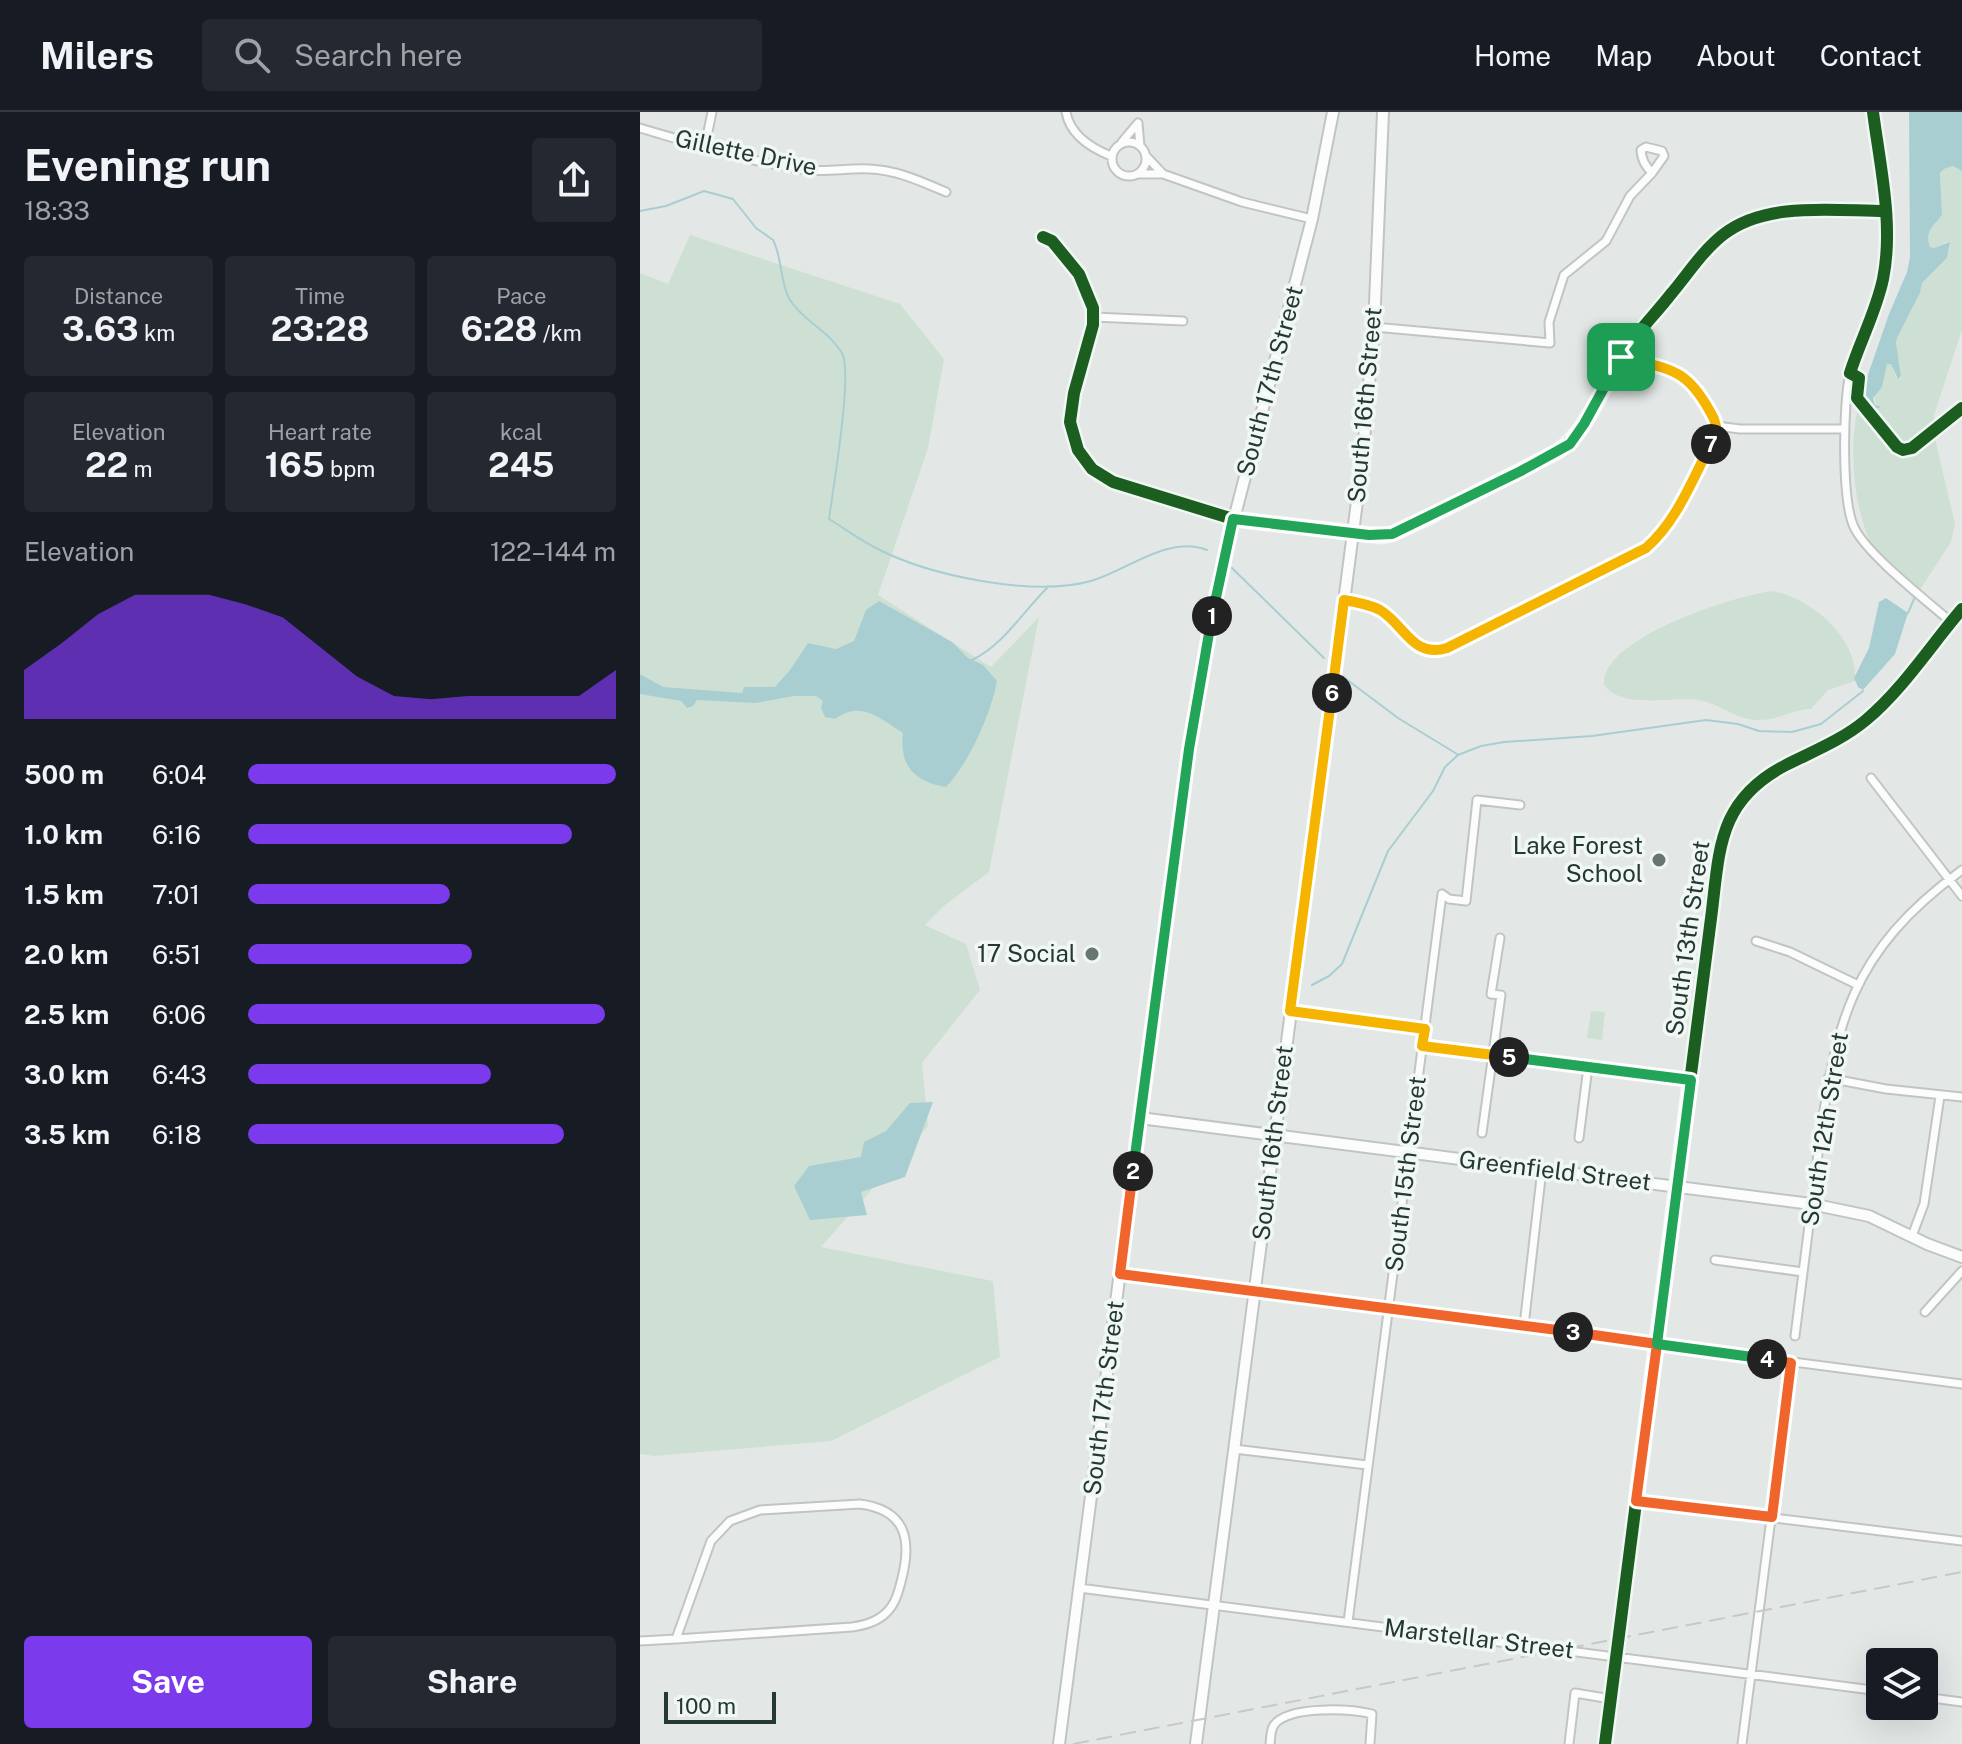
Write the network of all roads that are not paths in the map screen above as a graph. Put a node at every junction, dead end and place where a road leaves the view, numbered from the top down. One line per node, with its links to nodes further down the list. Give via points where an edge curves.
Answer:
1 (712, 112): 10 (street)
2 (1066, 112): 12 (street, via 1079,136)
3 (1142, 112): 7 (street)
4 (1333, 112): 19 (main road, South 17th Street)
5 (1383, 112): 23 (main road, South 16th Street)
6 (1873, 112): 18 (street)
7 (1138, 123): 9 (street); 11 (street)
8 (640, 128): 10 (street, Gillette Drive)
9 (1122, 142): 11 (street); 12 (street)
10 (705, 146): 17 (street, Gillette Drive, via 808,170 898,172)
11 (1140, 146): 13 (street)
12 (1111, 156): 15 (street, via 1118,172)
13 (1146, 156): 15 (street); 16 (street)
14 (1652, 173): 23 (street, via 1630,196 1606,241 1564,275 1549,322 1550,343)
15 (1137, 174): 16 (street)
16 (1163, 174): 19 (street)
17 (946, 192)
18 (1885, 211): 24 (street, via 1785,212 1734,227 1703,255); 26 (street, via 1883,276 1850,373)
19 (1312, 219): 27 (main road, South 17th Street)
20 (1043, 237): 21 (street, via 1079,274)
21 (1094, 317): 22 (street); 27 (street, via 1070,422 1084,460 1113,482)
22 (1183, 321)
23 (1374, 327): 28 (main road, South 16th Street)
24 (1621, 357): 25 (street, via 1673,370 1690,381); 28 (street, via 1570,444 1392,534)
25 (1716, 426): 26 (street); 29 (street, via 1676,511 1646,548 1447,648 1424,649 1380,611)
26 (1845, 429): 31 (street, via 1849,516 1856,531)
27 (1233, 519): 28 (street); 49 (main road, South 17th Street, via 1189,749)
28 (1353, 533): 29 (main road, South 16th Street)
29 (1344, 600): 40 (main road, South 16th Street)
30 (1962, 609): 31 (street, South 13th Street)
31 (1951, 622): 46 (street, South 13th Street, via 1870,717 1766,776 1736,806 1721,845)
32 (1871, 778): 35 (street)
33 (1520, 805): 41 (street, South 15th Street, via 1477,800 1466,901 1442,894)
34 (1962, 870): 35 (street, South 12th Street)
35 (1949, 879): 36 (street); 39 (street, South 12th Street, via 1895,929)
36 (1962, 896)
37 (1500, 938): 43 (street, via 1491,994 1501,995)
38 (1756, 941): 39 (street)
39 (1858, 985): 45 (street, South 12th Street)
40 (1290, 1011): 41 (street); 51 (main road, South 16th Street)
41 (1425, 1029): 42 (street, South 15th Street)
42 (1422, 1046): 43 (street); 53 (street, South 15th Street)
43 (1492, 1055): 44 (street); 50 (street)
44 (1588, 1067): 46 (street); 52 (street)
45 (1828, 1078): 47 (street); 56 (street, South 12th Street)
46 (1691, 1080): 55 (street, South 13th Street)
47 (1940, 1096): 48 (street); 57 (street, via 1924,1204)
48 (1962, 1097)
49 (1140, 1118): 51 (main road, Greenfield Street); 62 (main road, South 17th Street)
50 (1482, 1133)
51 (1275, 1134): 53 (main road, Greenfield Street); 63 (main road, South 16th Street)
52 (1579, 1138)
53 (1407, 1152): 54 (main road, Greenfield Street); 64 (street, South 15th Street)
54 (1542, 1169): 55 (main road, Greenfield Street); 66 (street)
55 (1677, 1187): 56 (main road, Greenfield Street); 68 (street, South 13th Street)
56 (1811, 1204): 57 (main road, Greenfield Street, via 1869,1216); 61 (street, South 12th Street)
57 (1912, 1236): 58 (main road, Greenfield Street)
58 (1962, 1257)
59 (1715, 1260): 61 (street)
60 (1962, 1271): 65 (street)
61 (1803, 1272): 67 (street, South 12th Street)
62 (1120, 1274): 63 (street); 76 (main road, South 17th Street)
63 (1254, 1292): 64 (street); 71 (main road, South 16th Street)
64 (1388, 1309): 66 (street); 72 (street, South 15th Street)
65 (1925, 1312)
66 (1524, 1326): 68 (street)
67 (1795, 1336)
68 (1657, 1344): 69 (street); 73 (street, South 13th Street)
69 (1791, 1363): 70 (street); 74 (street)
70 (1962, 1384)
71 (1234, 1449): 72 (street); 77 (main road, South 16th Street)
72 (1367, 1465): 78 (street, South 15th Street)
73 (1636, 1501): 74 (street); 81 (street, South 13th Street)
74 (1772, 1517): 75 (street); 82 (street)
75 (1962, 1541)
76 (1079, 1588): 77 (street, Marstellar Street); 87 (main road, South 17th Street)
77 (1214, 1605): 78 (street, Marstellar Street); 88 (main road, South 16th Street)
78 (1348, 1622): 81 (street, Marstellar Street)
79 (676, 1639): 79 (street, via 875,1621 890,1609 900,1587 907,1553 902,1528 884,1510 860,1504 739,1515 711,1541); 80 (street)
80 (640, 1641)
81 (1616, 1657): 82 (street, Marstellar Street); 84 (street, South 13th Street)
82 (1751, 1674): 83 (street, Marstellar Street); 93 (street)
83 (1866, 1689)
84 (1611, 1699): 91 (street, via 1575,1693); 92 (street, South 13th Street)
85 (1938, 1699): 86 (street)
86 (1962, 1702)
87 (1059, 1744)
88 (1196, 1744)
89 (1270, 1744): 90 (street, via 1278,1722 1326,1710 1372,1714)
90 (1370, 1744)
91 (1569, 1744)
92 (1605, 1744)
93 (1742, 1744)

